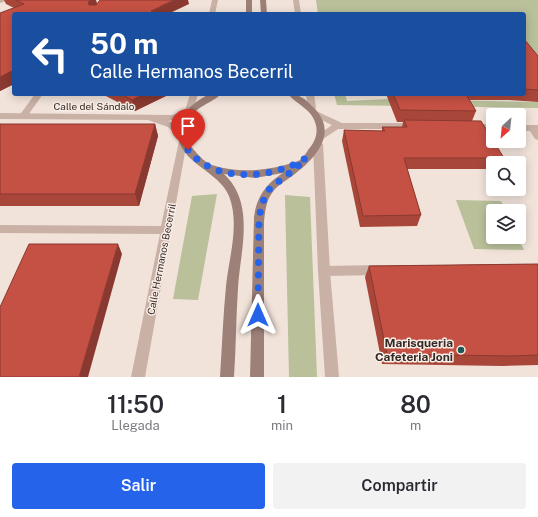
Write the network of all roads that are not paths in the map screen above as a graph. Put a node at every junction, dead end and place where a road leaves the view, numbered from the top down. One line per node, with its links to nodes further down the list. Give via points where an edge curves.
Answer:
1 (215, 0): 5 (street)
2 (249, 0): 6 (main road)
3 (263, 0): 7 (main road)
4 (296, 0): 8 (street)
5 (212, 12)
6 (249, 12)
7 (264, 12)
8 (298, 12)
9 (38, 96): 17 (street)
10 (193, 96): 15 (street, Calle Hermanos Becerril)
11 (212, 96): 15 (main road)
12 (294, 96): 14 (main road)
13 (310, 96): 14 (street)
14 (314, 111): 19 (street); 26 (main road, via 321,125)
15 (189, 113): 18 (street, via 173,118); 24 (main road, Calle Hermanos Becerril, via 183,123)
16 (0, 116): 17 (street, Calle del Sándalo)
17 (23, 116): 18 (street, Calle del Sándalo)
18 (149, 117): 24 (street, Calle del Sándalo, via 176,128)
19 (341, 126): 20 (street); 26 (street, via 330,130)
20 (423, 126)
21 (462, 127): 22 (street)
22 (486, 127)
23 (535, 128): 25 (street)
24 (183, 138): 28 (main road, via 191,154); 30 (street, Calle Hermanos Becerril)
25 (538, 138)
26 (319, 141): 27 (main road); 32 (street)
27 (306, 158): 28 (main road, via 287,168 263,174 229,172); 35 (main road, via 270,188 261,205)
28 (207, 165): 34 (main road, via 225,181 233,194 239,222 232,285)
29 (0, 228): 30 (street)
30 (167, 230): 33 (street, Calle Hermanos Becerril)
31 (395, 270): 32 (street)
32 (324, 271): 36 (street)
33 (138, 377)
34 (227, 377)
35 (257, 377)
36 (332, 377)

